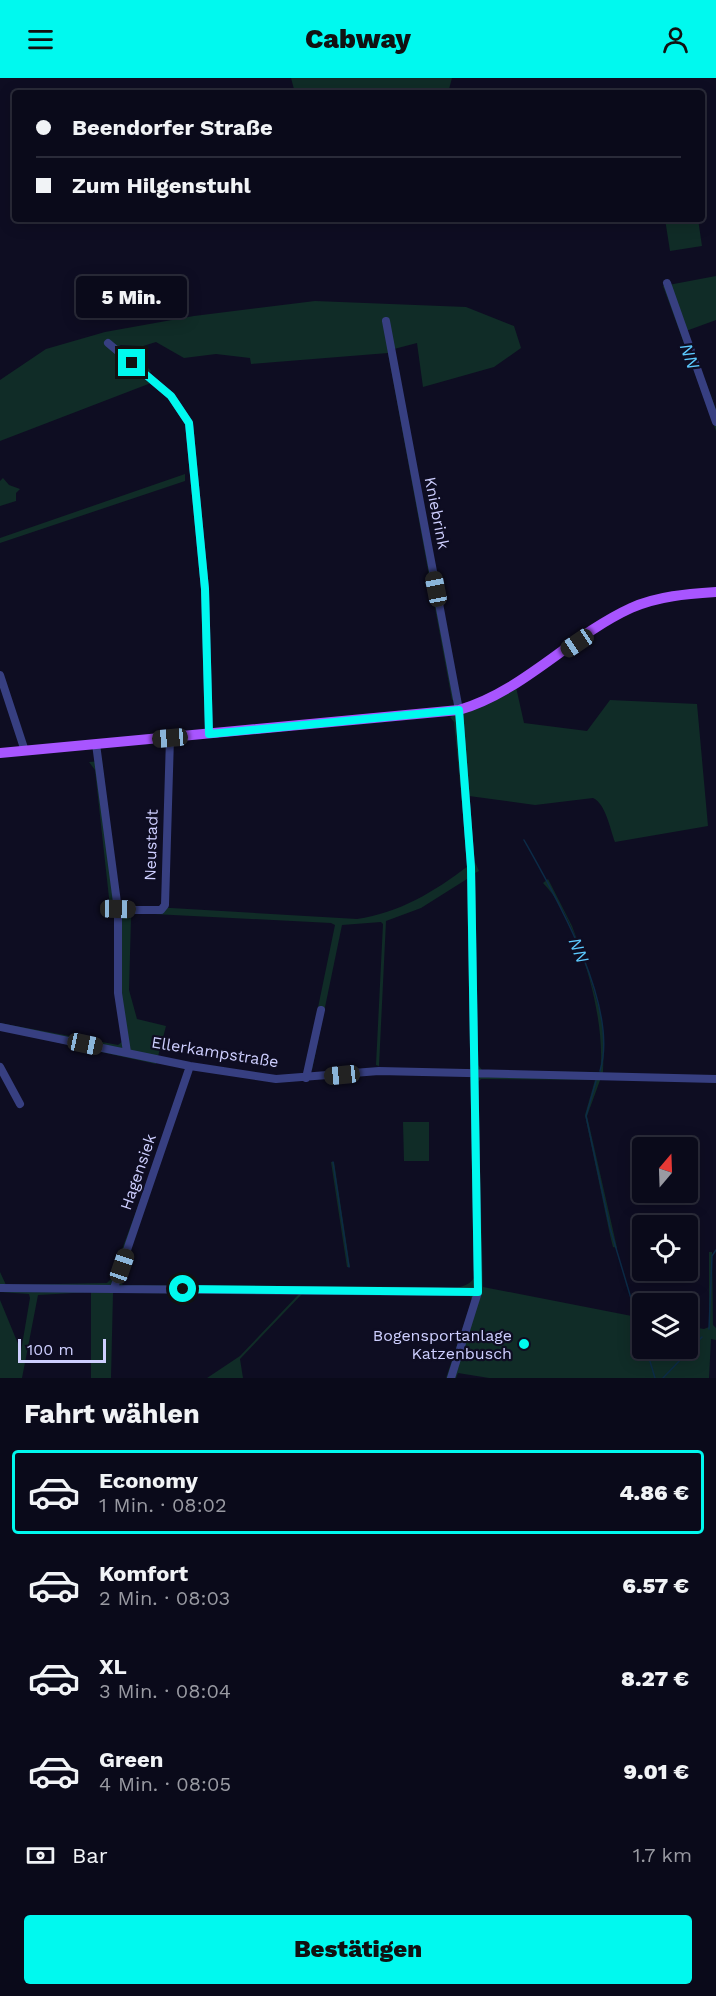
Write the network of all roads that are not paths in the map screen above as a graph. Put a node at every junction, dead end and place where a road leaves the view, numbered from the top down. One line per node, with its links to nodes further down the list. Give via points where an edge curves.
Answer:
1 (668, 283): 4 (street)
2 (386, 321): 7 (street, Kniebrink)
3 (108, 343): 8 (street, via 171,396 189,423 205,589)
4 (716, 422)
5 (716, 592): 7 (main road, via 674,596 630,609 492,699)
6 (0, 675): 11 (street)
7 (459, 710): 8 (main road); 19 (street, Kniebrink, via 471,867)
8 (209, 734): 9 (main road)
9 (170, 738): 10 (main road); 13 (street, Neustadt, via 165,905 162,910)
10 (96, 744): 11 (main road); 13 (street)
11 (25, 751): 12 (main road)
12 (0, 753)
13 (118, 909): 16 (street, via 118,993)
14 (321, 1010): 20 (street)
15 (0, 1027): 16 (street, Ellerkampstraße)
16 (127, 1052): 17 (street, Ellerkampstraße)
17 (190, 1066): 20 (street, Ellerkampstraße, via 276,1079); 24 (street, Hagensiek)
18 (0, 1067): 22 (street)
19 (474, 1073): 20 (street, Ellerkampstraße, via 379,1071); 21 (street, Ellerkampstraße); 25 (street, Kniebrink)
20 (306, 1078)
21 (716, 1079)
22 (20, 1104)
23 (0, 1288): 24 (street)
24 (114, 1288): 25 (street)
25 (478, 1292): 26 (street, Kniebrink)
26 (451, 1378)

